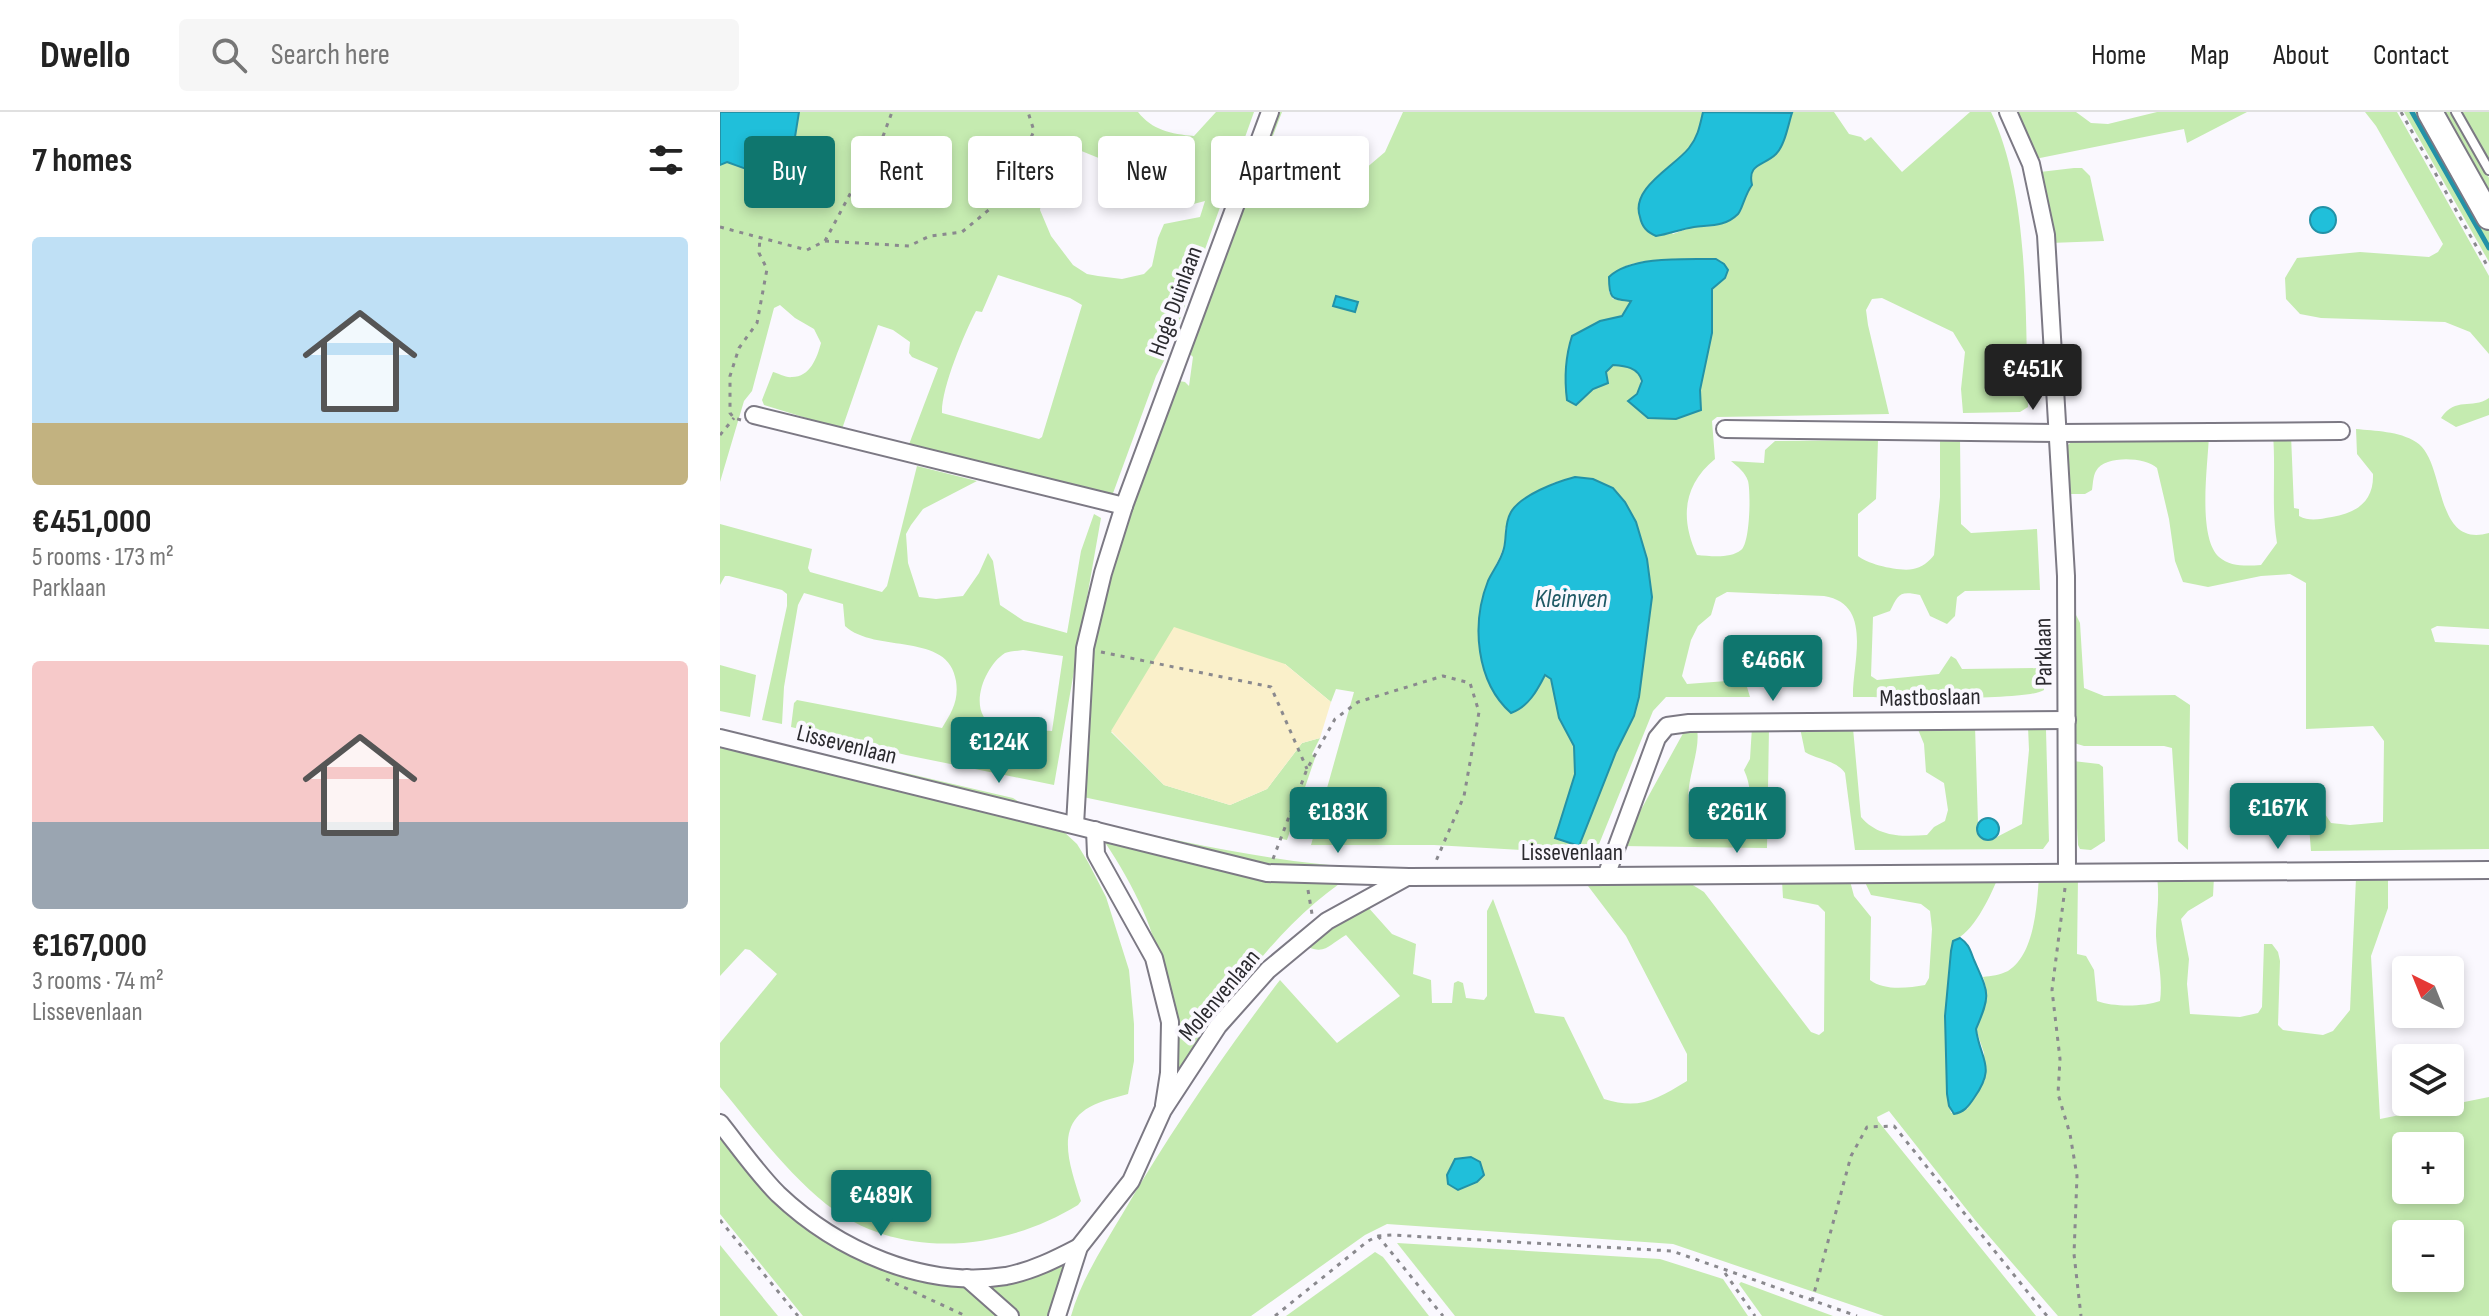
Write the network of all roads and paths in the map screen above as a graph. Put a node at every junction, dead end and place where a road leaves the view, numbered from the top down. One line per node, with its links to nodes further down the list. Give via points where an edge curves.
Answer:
1 (892, 112): 12 (path, via 879,147)
2 (1028, 112): 12 (path, via 1034,131 1002,199 962,232 930,236 909,246)
3 (1270, 112): 19 (street, Hoge Duinlaan)
4 (2008, 112): 17 (street, Parklaan, via 2031,164 2046,235)
5 (2401, 112): 13 (path)
6 (2430, 112): 9 (main road)
7 (2456, 112): 8 (lane)
8 (2489, 170)
9 (2489, 217)
10 (720, 227): 11 (path)
11 (760, 237): 12 (path, via 807,250); 18 (path, via 759,253 767,269 757,323 739,348 730,376 728,406 734,418)
12 (825, 241)
13 (2489, 269)
14 (754, 415): 19 (street)
15 (1725, 429): 17 (street)
16 (2341, 431): 17 (street)
17 (2059, 433): 21 (street, Parklaan)
18 (720, 435)
19 (1124, 506): 20 (street, Hoge Duinlaan)
20 (1085, 648): 23 (path, via 1271,687); 24 (street, Hoge Duinlaan)
21 (2067, 720): 27 (street, Parklaan); 31 (street, Mastboslaan, via 1667,726 1657,738)
22 (720, 738): 24 (street, Lissevenlaan)
23 (1307, 769): 28 (path); 30 (path, via 1335,719 1358,702 1443,676 1470,683 1479,712 1464,796)
24 (1075, 825): 25 (street, Lissevenlaan)
25 (1095, 830): 28 (street, Lissevenlaan); 34 (street, Molenvenlaan, via 1096,854 1154,958 1161,984 1170,1022)
26 (2489, 870): 27 (street, Lissevenlaan)
27 (2067, 872): 31 (street, Lissevenlaan); 50 (path, via 2052,990 2060,1059 2058,1094 2077,1176 2074,1254)
28 (1267, 873): 29 (street, Lissevenlaan)
29 (1304, 874): 32 (street, Lissevenlaan); 33 (path)
30 (1430, 876): 31 (street, Lissevenlaan); 32 (street, Lissevenlaan)
31 (1606, 876)
32 (1409, 877): 33 (street, Molenvenlaan)
33 (1313, 932): 34 (street, Molenvenlaan, via 1268,970 1218,1026)
34 (1163, 1110): 38 (street, Molenvenlaan, via 1131,1181)
35 (720, 1123): 40 (street, Molenvenlaan, via 776,1192 818,1228 856,1250 915,1270)
36 (720, 1220): 42 (path)
37 (1378, 1236): 39 (path, via 1672,1251); 45 (path); 46 (path)
38 (1079, 1247): 40 (street, Molenvenlaan, via 1035,1268); 44 (street, Molenvenlaan)
39 (1723, 1270): 41 (path); 47 (path)
40 (967, 1278): 43 (street)
41 (1812, 1301): 48 (path); 49 (path, via 1851,1156 1867,1127 1894,1126)
42 (798, 1316)
43 (1010, 1316)
44 (1057, 1316)
45 (1275, 1316)
46 (1443, 1316)
47 (1755, 1316)
48 (1857, 1316)
49 (2047, 1316)
50 (2081, 1316)

